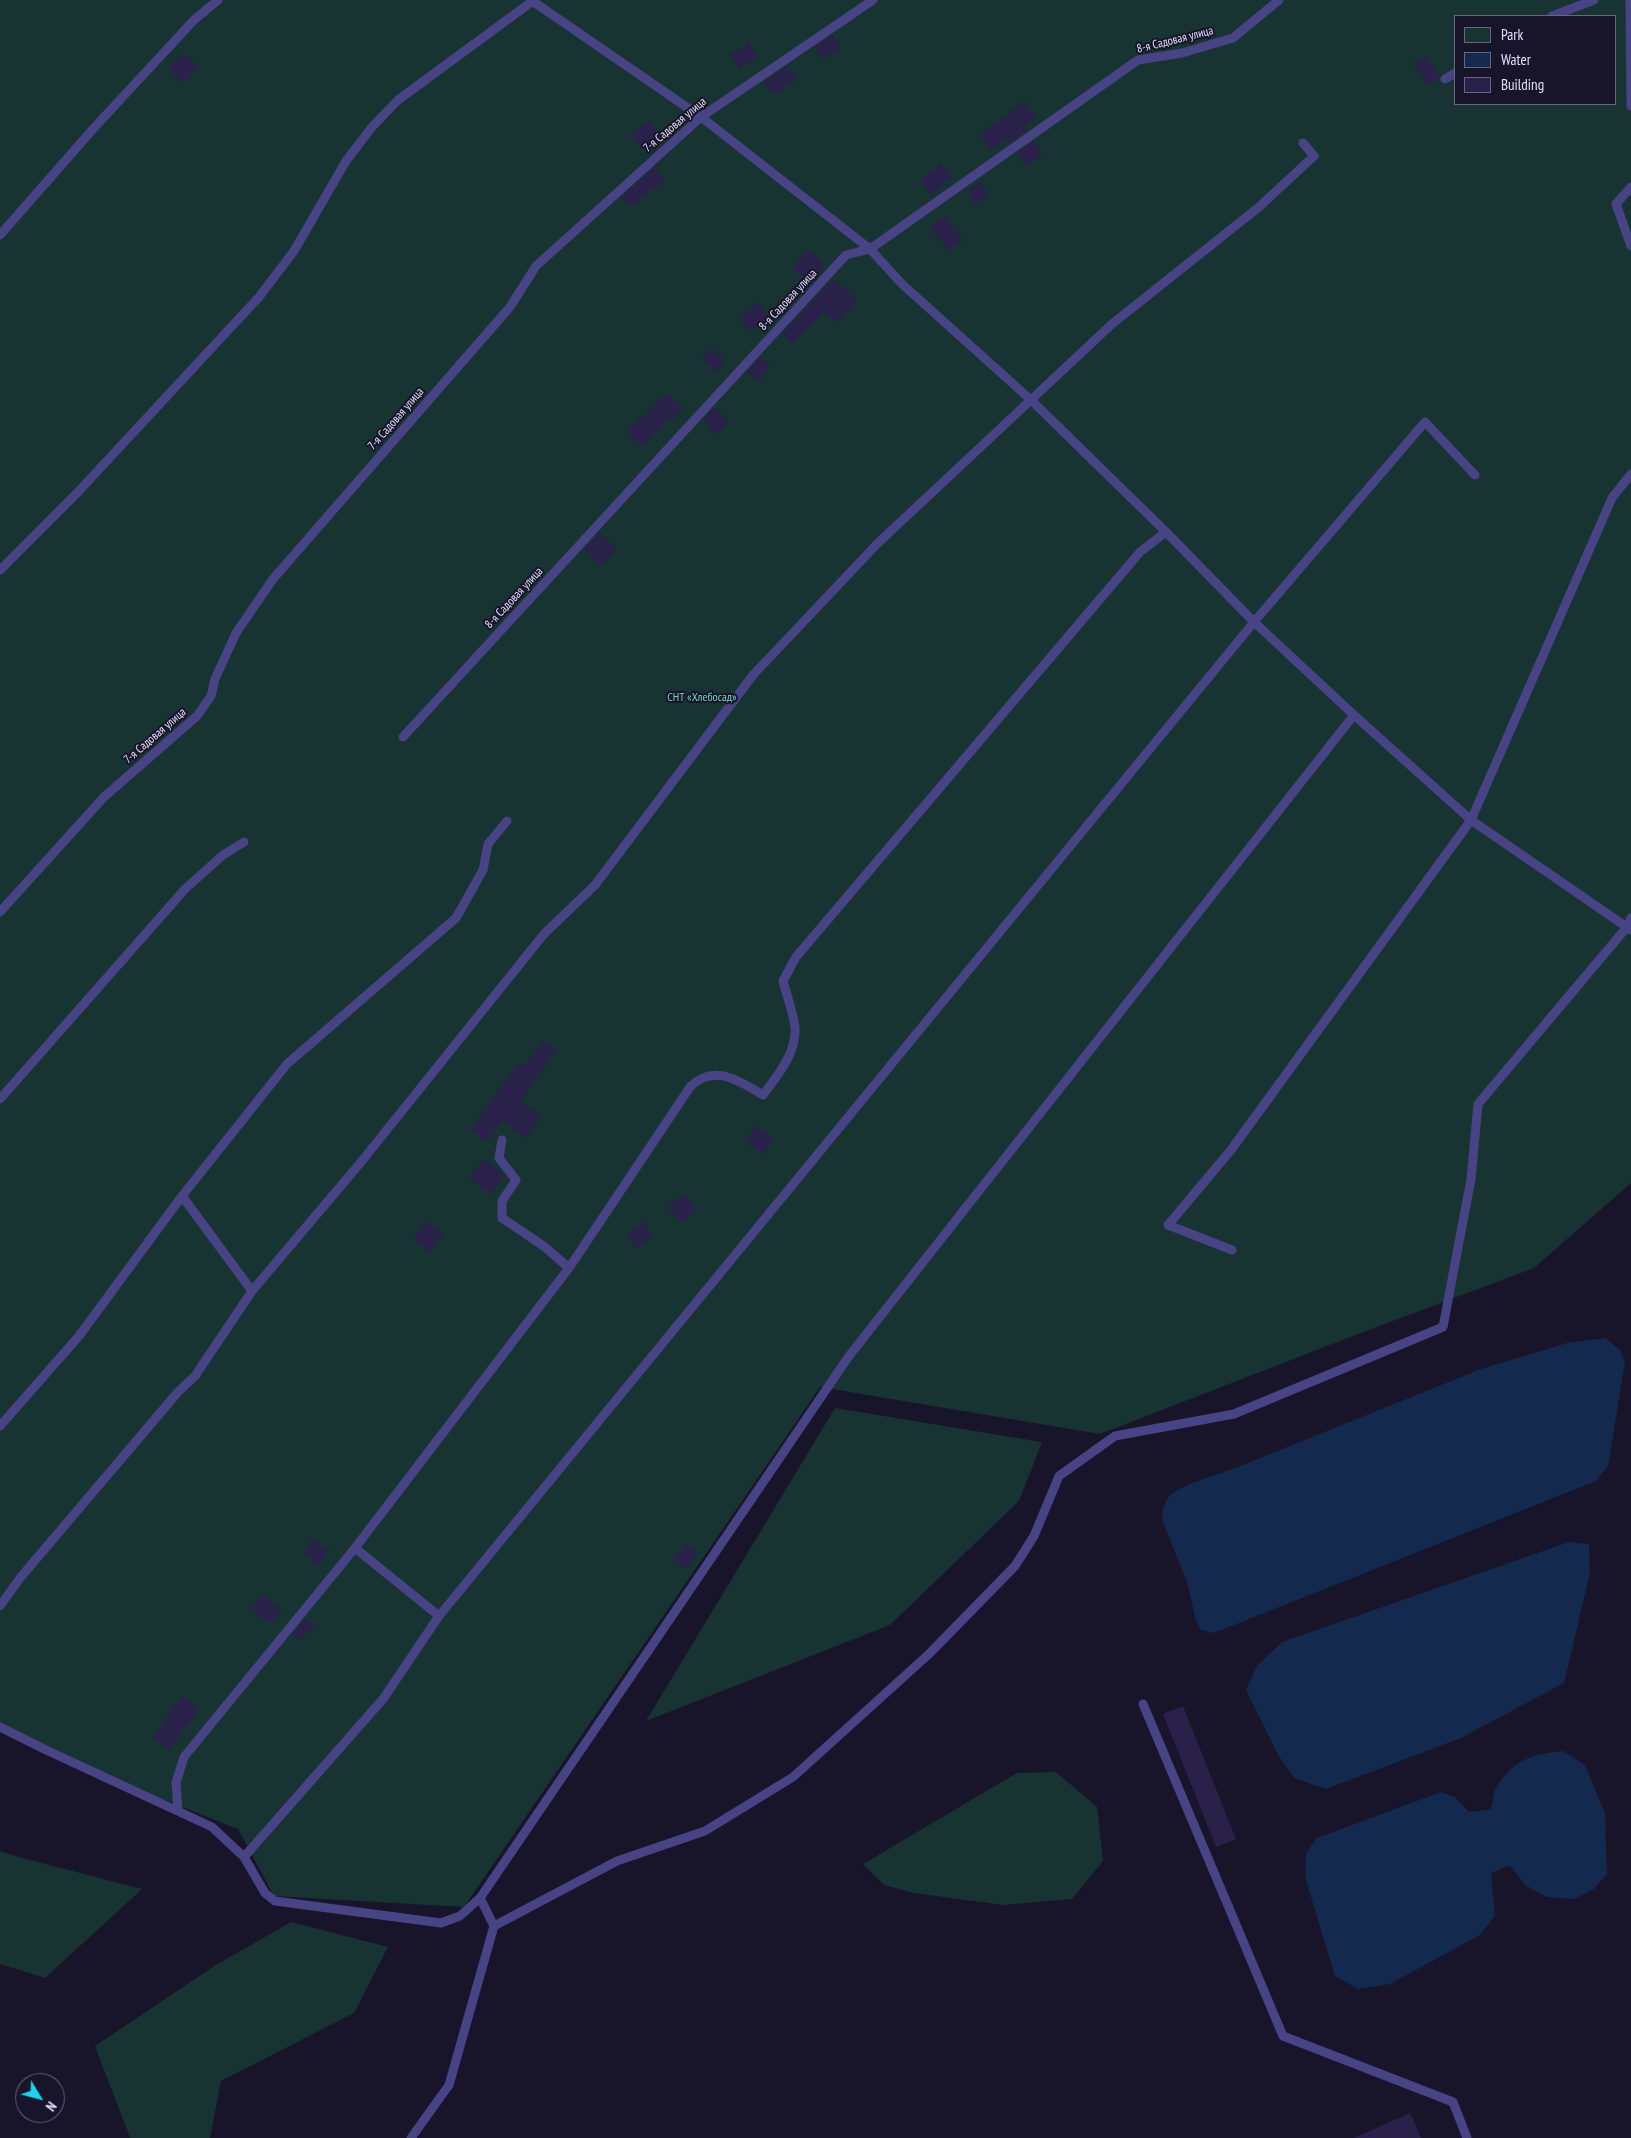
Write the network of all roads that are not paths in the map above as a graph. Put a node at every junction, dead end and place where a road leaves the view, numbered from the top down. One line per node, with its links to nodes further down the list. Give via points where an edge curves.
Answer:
1 (218, 0): 14 (lane, via 187,27)
2 (532, 0): 11 (lane); 21 (lane, via 398,100 372,127 346,161 294,251 259,297 78,492)
3 (873, 0): 11 (lane, 7-я Садовая улица)
4 (1280, 0): 16 (lane, 8-я Садовая улица, via 1233,38 1182,53 1138,60)
5 (1594, 0): 7 (lane)
6 (1630, 0): 10 (lane)
7 (1555, 15)
8 (1454, 74): 9 (lane)
9 (1444, 80)
10 (1631, 106)
11 (701, 117): 16 (lane); 28 (lane, 7-я Садовая улица, via 536,266 510,307 273,579 236,633 215,679 211,696 197,716 104,797)
12 (1304, 143): 17 (lane, via 1314,156 1259,207 1112,324)
13 (1631, 187): 15 (lane, via 1616,204)
14 (0, 235)
15 (1631, 246)
16 (870, 249): 17 (lane, via 902,284); 24 (lane, 8-я Садовая улица, via 846,255)
17 (1031, 400): 20 (lane); 36 (lane, via 878,543 753,675 595,885 544,934 361,1162)
18 (1631, 474): 25 (lane, via 1612,498)
19 (1475, 475): 22 (lane, via 1425,422)
20 (1166, 532): 22 (lane); 35 (lane, via 1140,552 796,956 783,981 795,1028 793,1042 784,1067 763,1095 733,1077 713,1076 695,1083)
21 (0, 570)
22 (1254, 622): 23 (lane); 40 (lane)
23 (1354, 715): 25 (lane); 45 (lane, via 849,1356)
24 (403, 737)
25 (1471, 820): 30 (lane); 34 (lane, via 1231,1150 1168,1225)
26 (506, 821): 33 (lane, via 488,844 483,870 456,918 287,1064)
27 (244, 842): 31 (lane, via 222,855 185,889)
28 (0, 912)
29 (1631, 918): 30 (lane)
30 (1629, 929): 46 (lane, via 1478,1104 1471,1179 1443,1326 1234,1414 1115,1436 1059,1476 1034,1536 1014,1566 929,1654 793,1777 705,1832 617,1861)
31 (0, 1099)
32 (502, 1140): 35 (lane, via 499,1158 516,1180 502,1201 502,1218)
33 (182, 1196): 36 (lane); 37 (lane, via 78,1336)
34 (1232, 1250)
35 (569, 1268): 38 (lane)
36 (252, 1291): 39 (lane, via 195,1376 20,1578)
37 (0, 1426)
38 (355, 1548): 40 (lane); 43 (lane, via 184,1757 176,1783)
39 (0, 1606)
40 (439, 1616): 44 (lane, via 382,1699)
41 (1143, 1704): 48 (lane, via 1283,2036 1453,2102)
42 (0, 1727): 43 (lane)
43 (178, 1810): 44 (lane, via 212,1827)
44 (244, 1857): 45 (lane, via 265,1893 275,1901 441,1923 460,1916)
45 (480, 1898): 46 (lane)
46 (494, 1926): 47 (lane, via 449,2084)
47 (411, 2138)
48 (1467, 2138)

